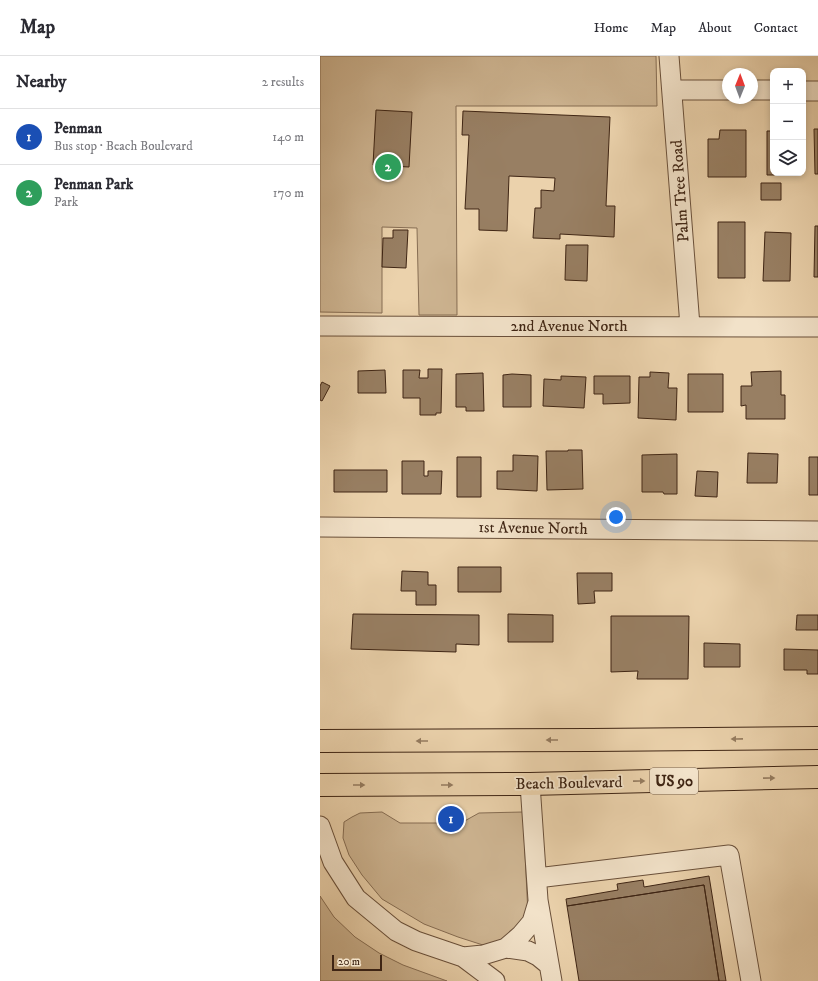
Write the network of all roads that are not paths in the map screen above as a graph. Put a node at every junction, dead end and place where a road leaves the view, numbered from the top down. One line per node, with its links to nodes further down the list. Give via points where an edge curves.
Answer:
1 (670, 56): 2 (street, Palm Tree Road)
2 (672, 90): 3 (street); 9 (street, Palm Tree Road)
3 (722, 90)
4 (758, 90): 5 (street)
5 (770, 90)
6 (806, 91): 7 (street)
7 (818, 91)
8 (320, 326): 9 (street, 2nd Avenue North)
9 (690, 326): 10 (street, 2nd Avenue North)
10 (818, 327)
11 (320, 527): 12 (street, 1st Avenue North)
12 (818, 531)
13 (818, 738): 14 (highway, one-way to 14)
14 (320, 741)
15 (818, 777): 16 (highway, Beach Boulevard / US 90, one-way to 15)
16 (530, 784): 17 (highway, Beach Boulevard / US 90, one-way to 16); 19 (street)
17 (320, 785)
18 (320, 826): 22 (street, via 333,862 356,898 396,931 416,941)
19 (537, 878): 20 (street); 25 (street, via 729,855)
20 (538, 900): 21 (street, via 532,922 522,935); 23 (street)
21 (506, 948): 22 (street, via 483,955); 23 (street, via 528,951 538,956)
22 (463, 957): 24 (street)
23 (551, 973)
24 (495, 981)
25 (750, 981)

